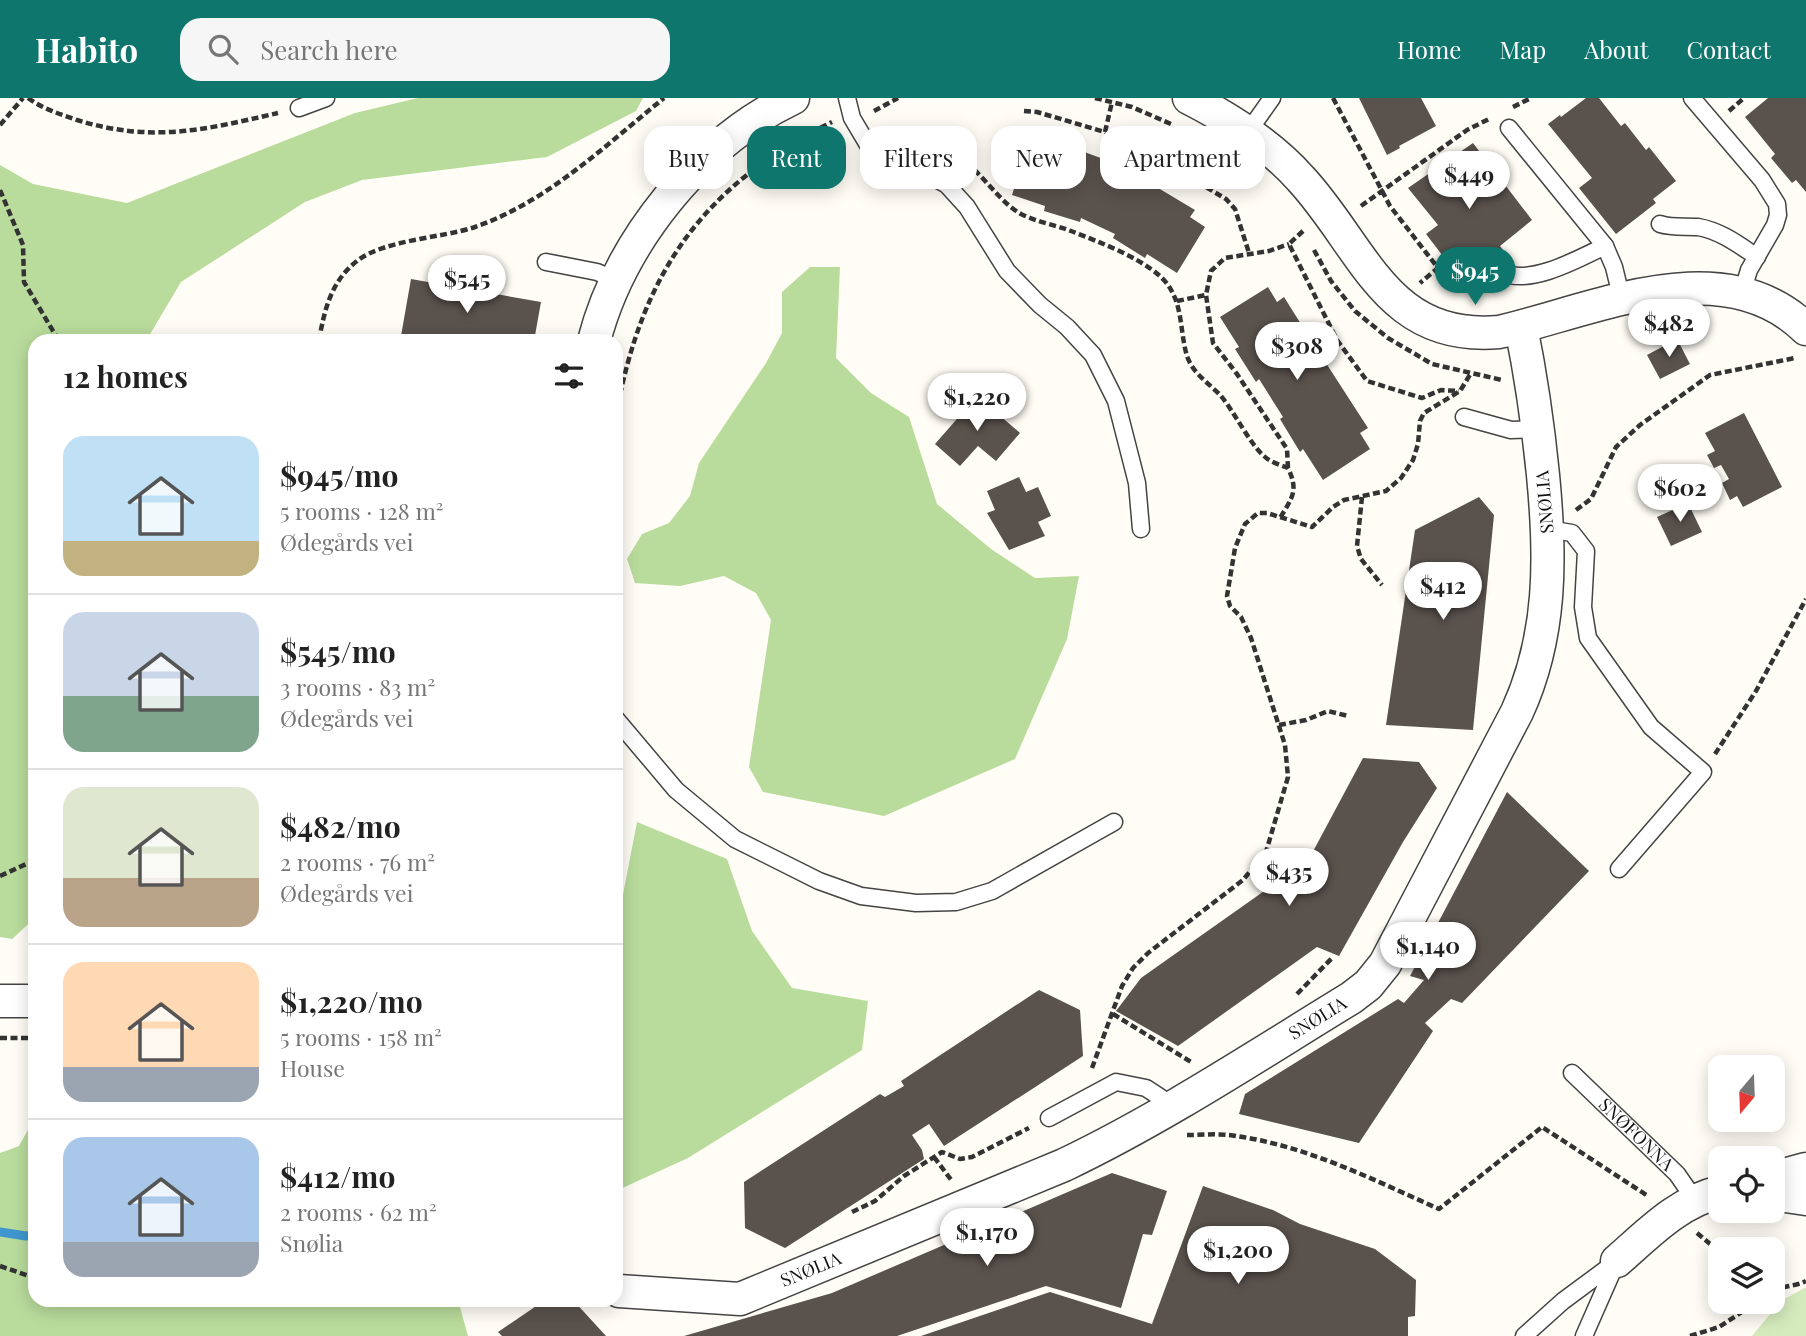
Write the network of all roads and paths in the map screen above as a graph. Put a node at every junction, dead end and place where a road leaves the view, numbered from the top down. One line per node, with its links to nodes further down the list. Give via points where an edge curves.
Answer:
1 (23, 98): 21 (path)
2 (28, 98): 15 (path, via 67,117 137,134 215,128)
3 (326, 98): 15 (lane)
4 (664, 98): 50 (path, via 561,180 511,211 474,227 383,249 358,260 330,297)
5 (793, 98): 42 (street, via 703,160 640,239)
6 (847, 98): 19 (lane)
7 (898, 98): 19 (path)
8 (1189, 98): 23 (street)
9 (1272, 98): 24 (lane)
10 (1333, 98): 31 (path)
11 (1531, 98): 20 (path)
12 (1692, 98): 39 (lane, via 1777,204 1775,225)
13 (1744, 98): 18 (path)
14 (1112, 102): 22 (path)
15 (299, 108)
16 (1024, 111): 25 (path)
17 (1496, 116): 31 (path, via 1467,130)
18 (1723, 116)
19 (852, 118): 26 (lane); 54 (path, via 835,120 778,152 721,197 696,225 663,271 639,323)
20 (1507, 119): 37 (lane)
21 (0, 125)
22 (1106, 126)
23 (1238, 126)
24 (1252, 126)
25 (1100, 130)
26 (860, 131)
27 (1265, 147): 48 (street, via 1300,177 1369,272 1404,306 1437,326 1458,332)
28 (977, 172): 47 (path, via 1023,215 1071,231 1152,270)
29 (951, 189): 62 (lane, via 967,206 1007,271 1093,355 1116,401 1137,483)
30 (1209, 189): 38 (path, via 1235,209)
31 (1381, 189): 33 (path); 43 (path, via 1438,268)
32 (0, 190): 49 (path, via 23,245 24,282)
33 (1359, 207)
34 (1660, 224): 39 (lane, via 1713,231)
35 (1303, 231): 36 (path)
36 (1289, 244): 38 (path); 55 (path, via 1337,340 1367,381 1422,398 1441,390)
37 (1605, 246): 41 (lane, via 1531,276); 46 (lane)
38 (1249, 253): 45 (path, via 1225,258 1211,271)
39 (1757, 257): 44 (lane)
40 (545, 262): 42 (lane)
41 (1503, 273)
42 (618, 281): 51 (street)
43 (1414, 288)
44 (1742, 293): 46 (street, via 1689,288); 52 (street, via 1786,313)
45 (1206, 295): 47 (path); 58 (path, via 1213,343 1287,449)
46 (1622, 300): 48 (street)
47 (1177, 301): 58 (path, via 1187,358 1196,373 1218,394 1266,458)
48 (1521, 327): 57 (street, SNØLIA)
49 (56, 334)
50 (320, 334)
51 (596, 334)
52 (1801, 343): 61 (path, via 1710,375 1640,425 1616,447 1591,499)
53 (1471, 373): 55 (path)
54 (623, 380)
55 (1460, 391): 59 (path, via 1424,413 1413,460 1401,478 1386,491)
56 (1464, 417): 57 (lane, via 1511,430)
57 (1538, 429): 61 (street, SNØLIA)
58 (1288, 468): 60 (path, via 1295,490)
59 (1362, 497): 60 (path, via 1333,507 1312,527); 63 (path, via 1357,546 1361,559)
60 (1280, 518): 66 (path, via 1258,513 1245,524 1235,548 1227,597 1251,638)
61 (1559, 520): 68 (lane, via 1586,551 1583,607 1588,638 1651,727); 84 (street, SNØLIA, via 1543,633 1528,688 1385,964 1351,998)
62 (1140, 529)
63 (1381, 584)
64 (1806, 598): 68 (path, via 1756,691)
65 (1348, 716): 66 (path, via 1328,711)
66 (1279, 725): 77 (path, via 1288,777 1266,852 1243,880 1133,968)
67 (623, 727): 69 (lane, via 676,790 735,839 819,881 861,896 916,903 956,902 992,891)
68 (1703, 772): 71 (lane)
69 (1114, 822)
70 (28, 863): 72 (path)
71 (1619, 869)
72 (0, 876)
73 (1333, 957): 74 (path)
74 (1294, 996)
75 (0, 1001): 76 (street)
76 (28, 1001)
77 (1113, 1014): 80 (path); 82 (path)
78 (0, 1038): 79 (path)
79 (28, 1038)
80 (1193, 1063)
81 (1572, 1073): 89 (lane, SNØFONNA, via 1677,1174)
82 (1089, 1075)
83 (1049, 1118): 84 (lane, via 1116,1082 1146,1088); 90 (path, via 972,1157 942,1152 904,1175 875,1202)
84 (1179, 1121): 89 (path, via 1294,1149 1439,1209 1542,1127); 96 (street, SNØLIA, via 1116,1140 740,1299)
85 (1806, 1169): 86 (street)
86 (1785, 1175)
87 (1785, 1196): 88 (street)
88 (1806, 1199)
89 (1696, 1201): 91 (street)
90 (852, 1212)
91 (1617, 1261): 98 (lane); 99 (lane)
92 (0, 1266): 93 (path)
93 (28, 1276)
94 (1806, 1281): 95 (path)
95 (1785, 1287)
96 (623, 1291)
97 (1739, 1314): 100 (path, via 1719,1327)
98 (1524, 1336)
99 (1584, 1336)
100 (1690, 1336)

